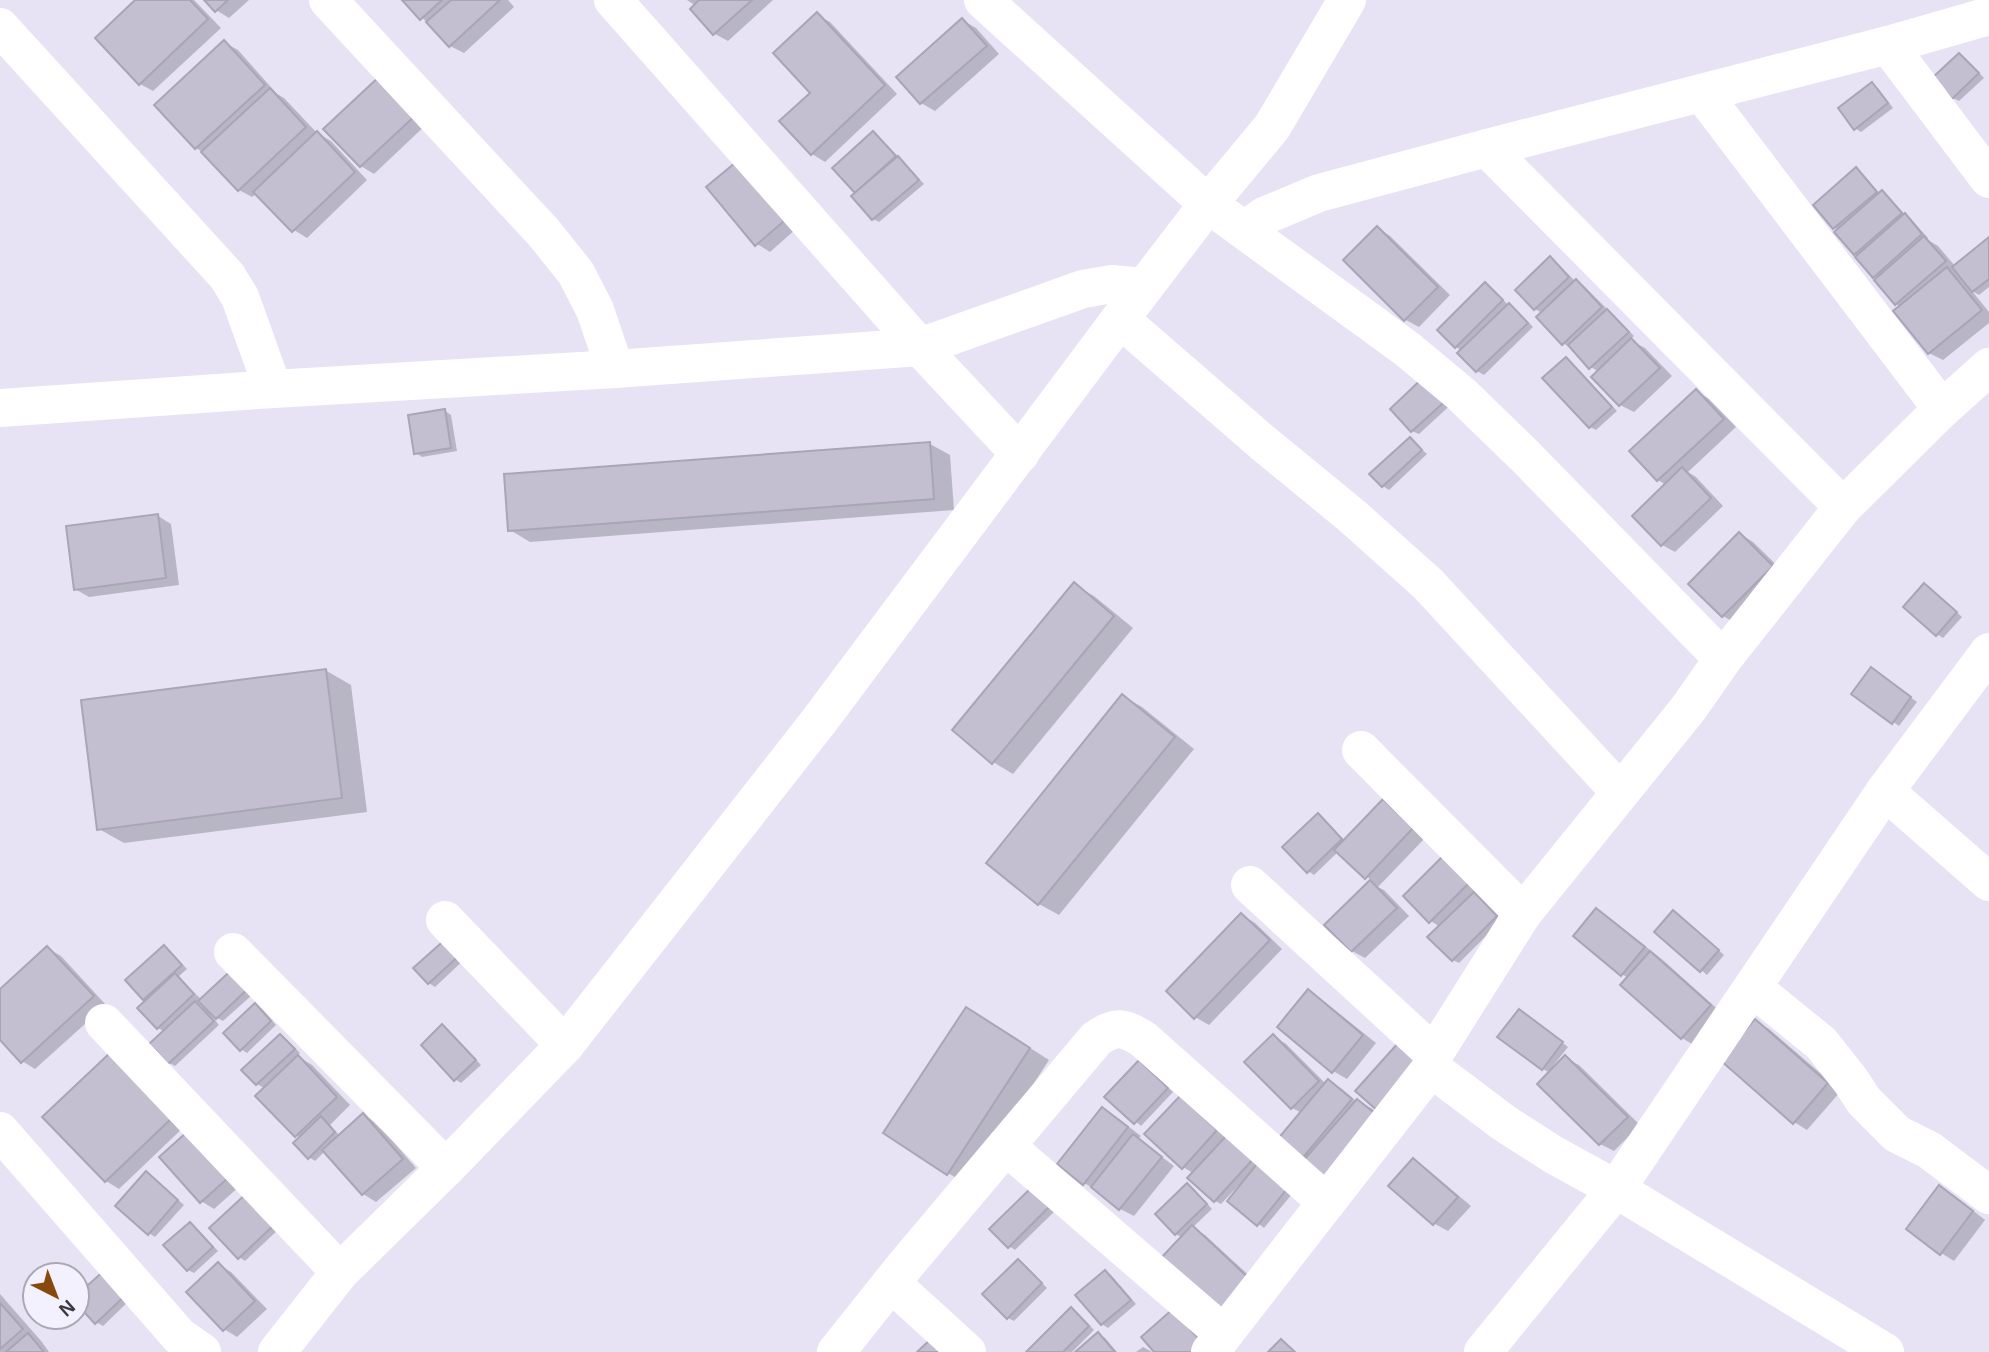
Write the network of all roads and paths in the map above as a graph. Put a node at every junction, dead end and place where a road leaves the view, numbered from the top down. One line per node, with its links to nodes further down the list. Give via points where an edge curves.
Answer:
1 (328, 0): 17 (street, via 576,273 595,310)
2 (613, 0): 15 (street)
3 (983, 0): 11 (street)
4 (1347, 0): 11 (street, via 1272,127)
5 (1989, 16): 7 (street)
6 (0, 27): 18 (street, via 227,276)
7 (1888, 45): 8 (street); 10 (street)
8 (1702, 93): 9 (street); 20 (street)
9 (1487, 148): 12 (street, via 1319,193 1264,216); 22 (street)
10 (1989, 179)
11 (1208, 204): 12 (street); 13 (street)
12 (1245, 230): 24 (street, via 1461,394)
13 (1144, 287): 14 (street); 15 (street, via 1112,284 1083,289)
14 (1120, 319): 21 (street); 27 (street, via 1428,584)
15 (920, 347): 17 (street); 21 (street)
16 (1989, 368): 20 (street)
17 (615, 369): 18 (street)
18 (273, 389): 19 (street)
19 (0, 408)
20 (1942, 409): 22 (street)
21 (1020, 454): 35 (street, via 819,721)
22 (1843, 507): 24 (street)
23 (1989, 652): 26 (street)
24 (1723, 659): 27 (street)
25 (1361, 750): 30 (street)
26 (1885, 791): 28 (street); 33 (street)
27 (1620, 792): 30 (street)
28 (1989, 882)
29 (1250, 885): 36 (street)
30 (1523, 913): 36 (street)
31 (445, 920): 35 (street)
32 (233, 952): 39 (street)
33 (1753, 988): 40 (street); 41 (street, via 1821,1043 1864,1101 1897,1134 1929,1150)
34 (104, 1023): 43 (street)
35 (565, 1045): 39 (street)
36 (1432, 1061): 40 (street, via 1504,1123); 42 (street)
37 (0, 1131): 46 (street)
38 (1006, 1146): 42 (street, via 1096,1039 1110,1029 1127,1030 1143,1039); 44 (street); 45 (street)
39 (446, 1168): 43 (street)
40 (1616, 1189): 50 (street); 51 (street)
41 (1989, 1195)
42 (1326, 1202): 45 (street)
43 (340, 1272): 47 (street)
44 (891, 1283): 48 (street); 49 (street)
45 (1217, 1343)
46 (181, 1347)
47 (277, 1352)
48 (836, 1352)
49 (967, 1352)
50 (1483, 1352)
51 (1885, 1352)

